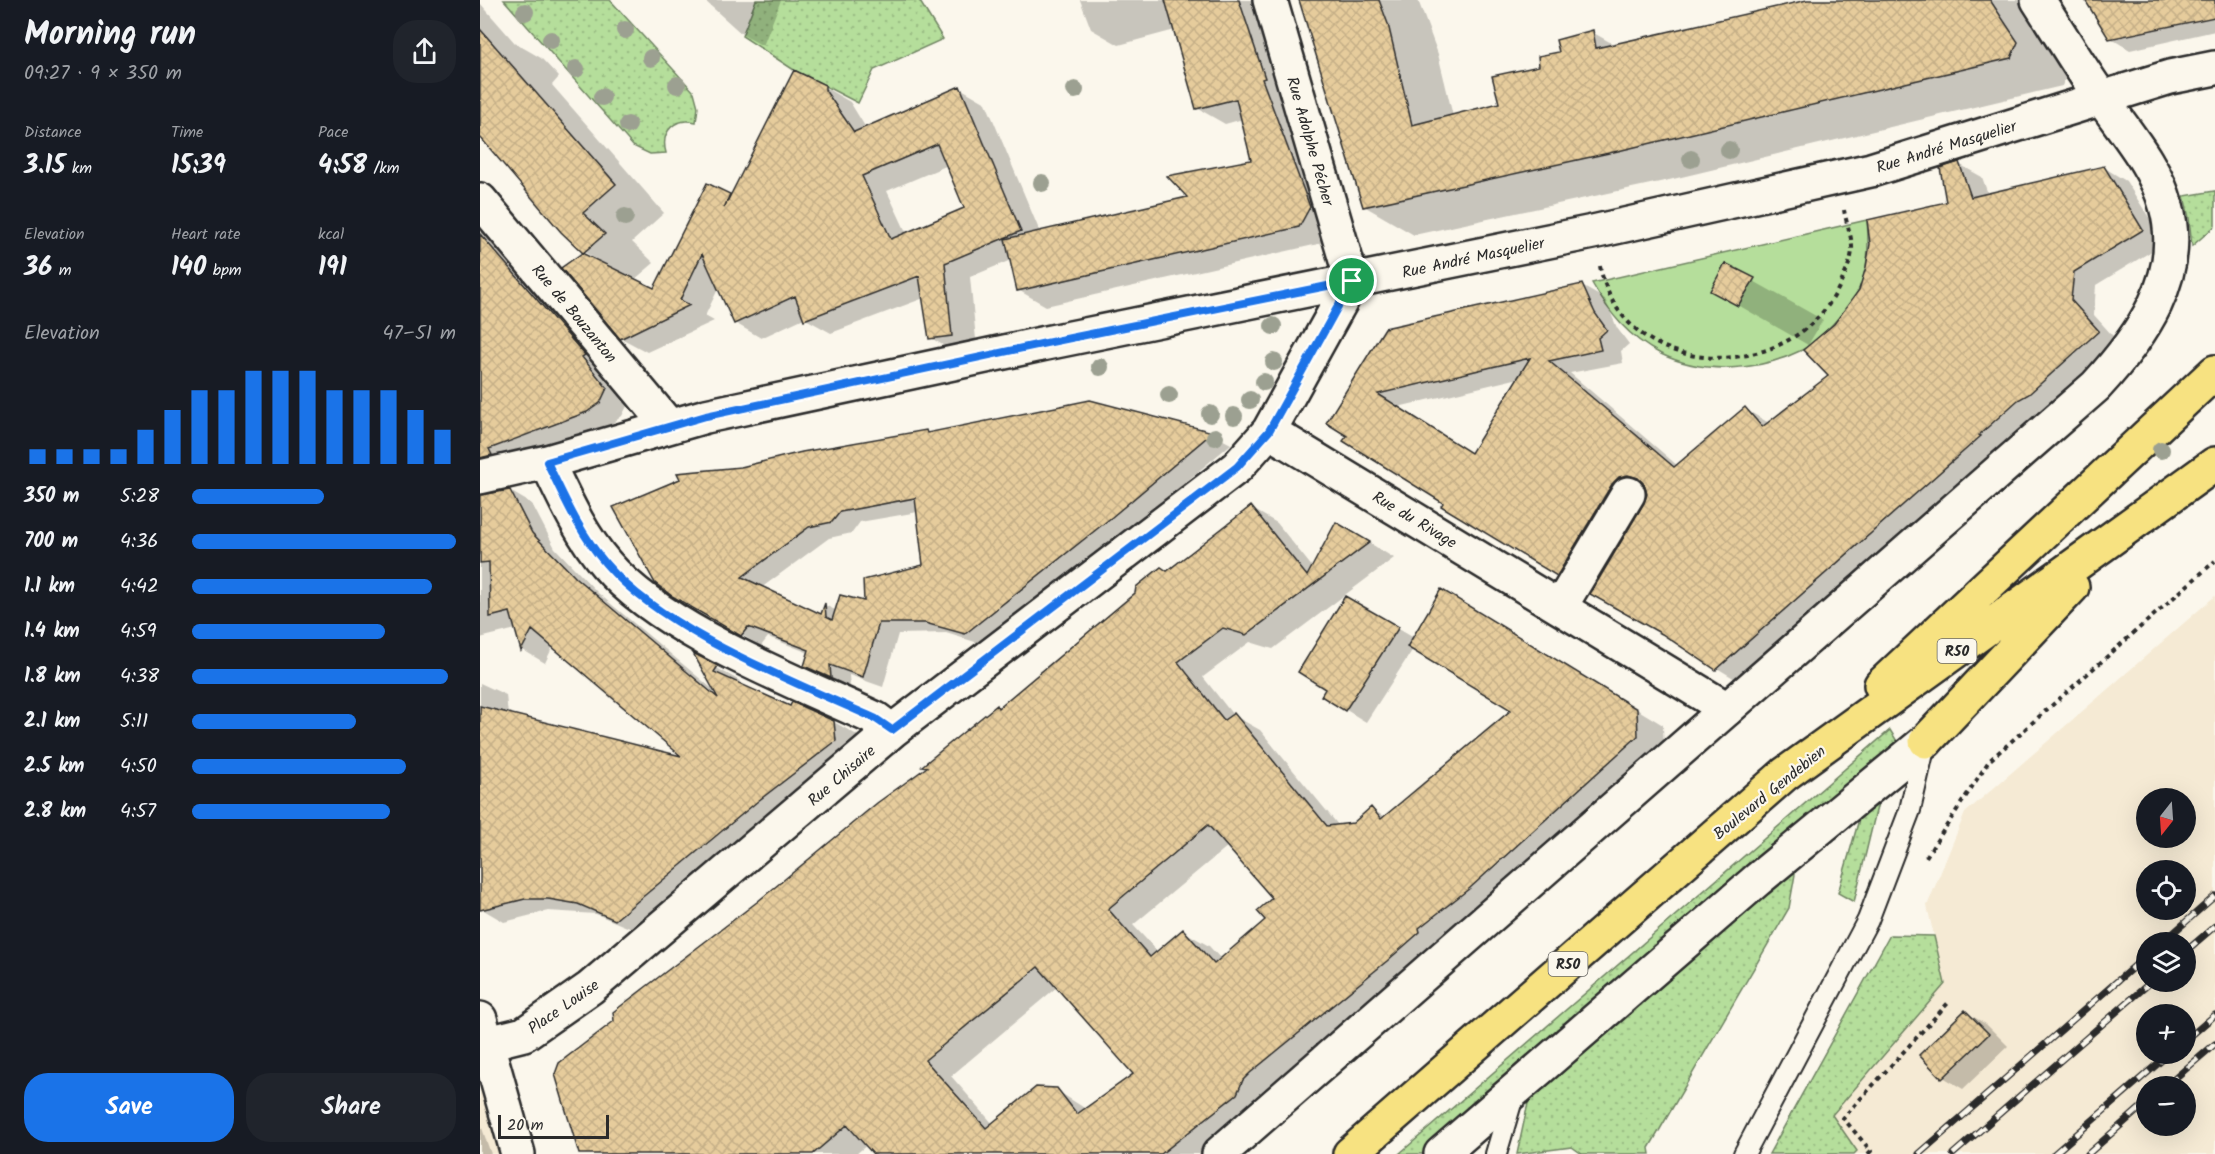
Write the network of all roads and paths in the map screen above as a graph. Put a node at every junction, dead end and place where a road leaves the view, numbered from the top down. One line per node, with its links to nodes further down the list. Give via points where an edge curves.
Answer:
1 (1270, 0): 8 (street, Rue Adolphe Pécher)
2 (2038, 0): 4 (street)
3 (2215, 68): 4 (street, Rue André Masquelier)
4 (2102, 98): 5 (street, Rue André Masquelier, via 1936,151); 19 (street, via 2156,183 2166,206 2170,236 2162,292 2130,348 2096,386)
5 (1836, 177): 7 (street, Rue André Masquelier); 7 (path, via 1853,248 1837,292 1816,319 1788,341 1743,357 1693,356 1669,348 1627,320 1611,301 1602,280)
6 (480, 200): 10 (street, Rue de Bouzanton)
7 (1593, 232): 8 (street, Rue André Masquelier)
8 (1352, 281): 10 (street, Rue André Masquelier); 11 (street, Rue Chisaire)
9 (2215, 372): 22 (highway)
10 (669, 426): 12 (street, Rue André Masquelier)
11 (1269, 431): 18 (street, Rue du Rivage); 20 (street, Rue Chisaire, via 1237,467)
12 (547, 462): 14 (street, Rue André Masquelier); 20 (street, via 577,523 606,564 637,595 739,656)
13 (2215, 464): 16 (highway, Boulevard Gendebien / R50)
14 (480, 477)
15 (1628, 494): 18 (street)
16 (2129, 527): 21 (highway); 22 (highway, Boulevard Gendebien / R50)
17 (2215, 561): 23 (path, via 1989,761)
18 (1560, 607): 19 (street, Rue du Rivage)
19 (1727, 709): 29 (street)
20 (892, 730): 24 (street, Rue Chisaire)
21 (1926, 741): 27 (street, via 1757,880); 33 (lane, via 1910,810 1868,920)
22 (1785, 774): 30 (highway, Boulevard Gendebien / R50)
23 (1920, 867)
24 (623, 963): 26 (street, Place Louise, via 524,1034)
25 (1949, 1002): 34 (path, via 1843,1118 1871,1151)
26 (484, 1031): 28 (street)
27 (1514, 1090): 31 (street); 32 (lane)
28 (518, 1154)
29 (1219, 1154)
30 (1350, 1154)
31 (1441, 1154)
32 (1496, 1154)
33 (1744, 1154)
34 (1868, 1154)

